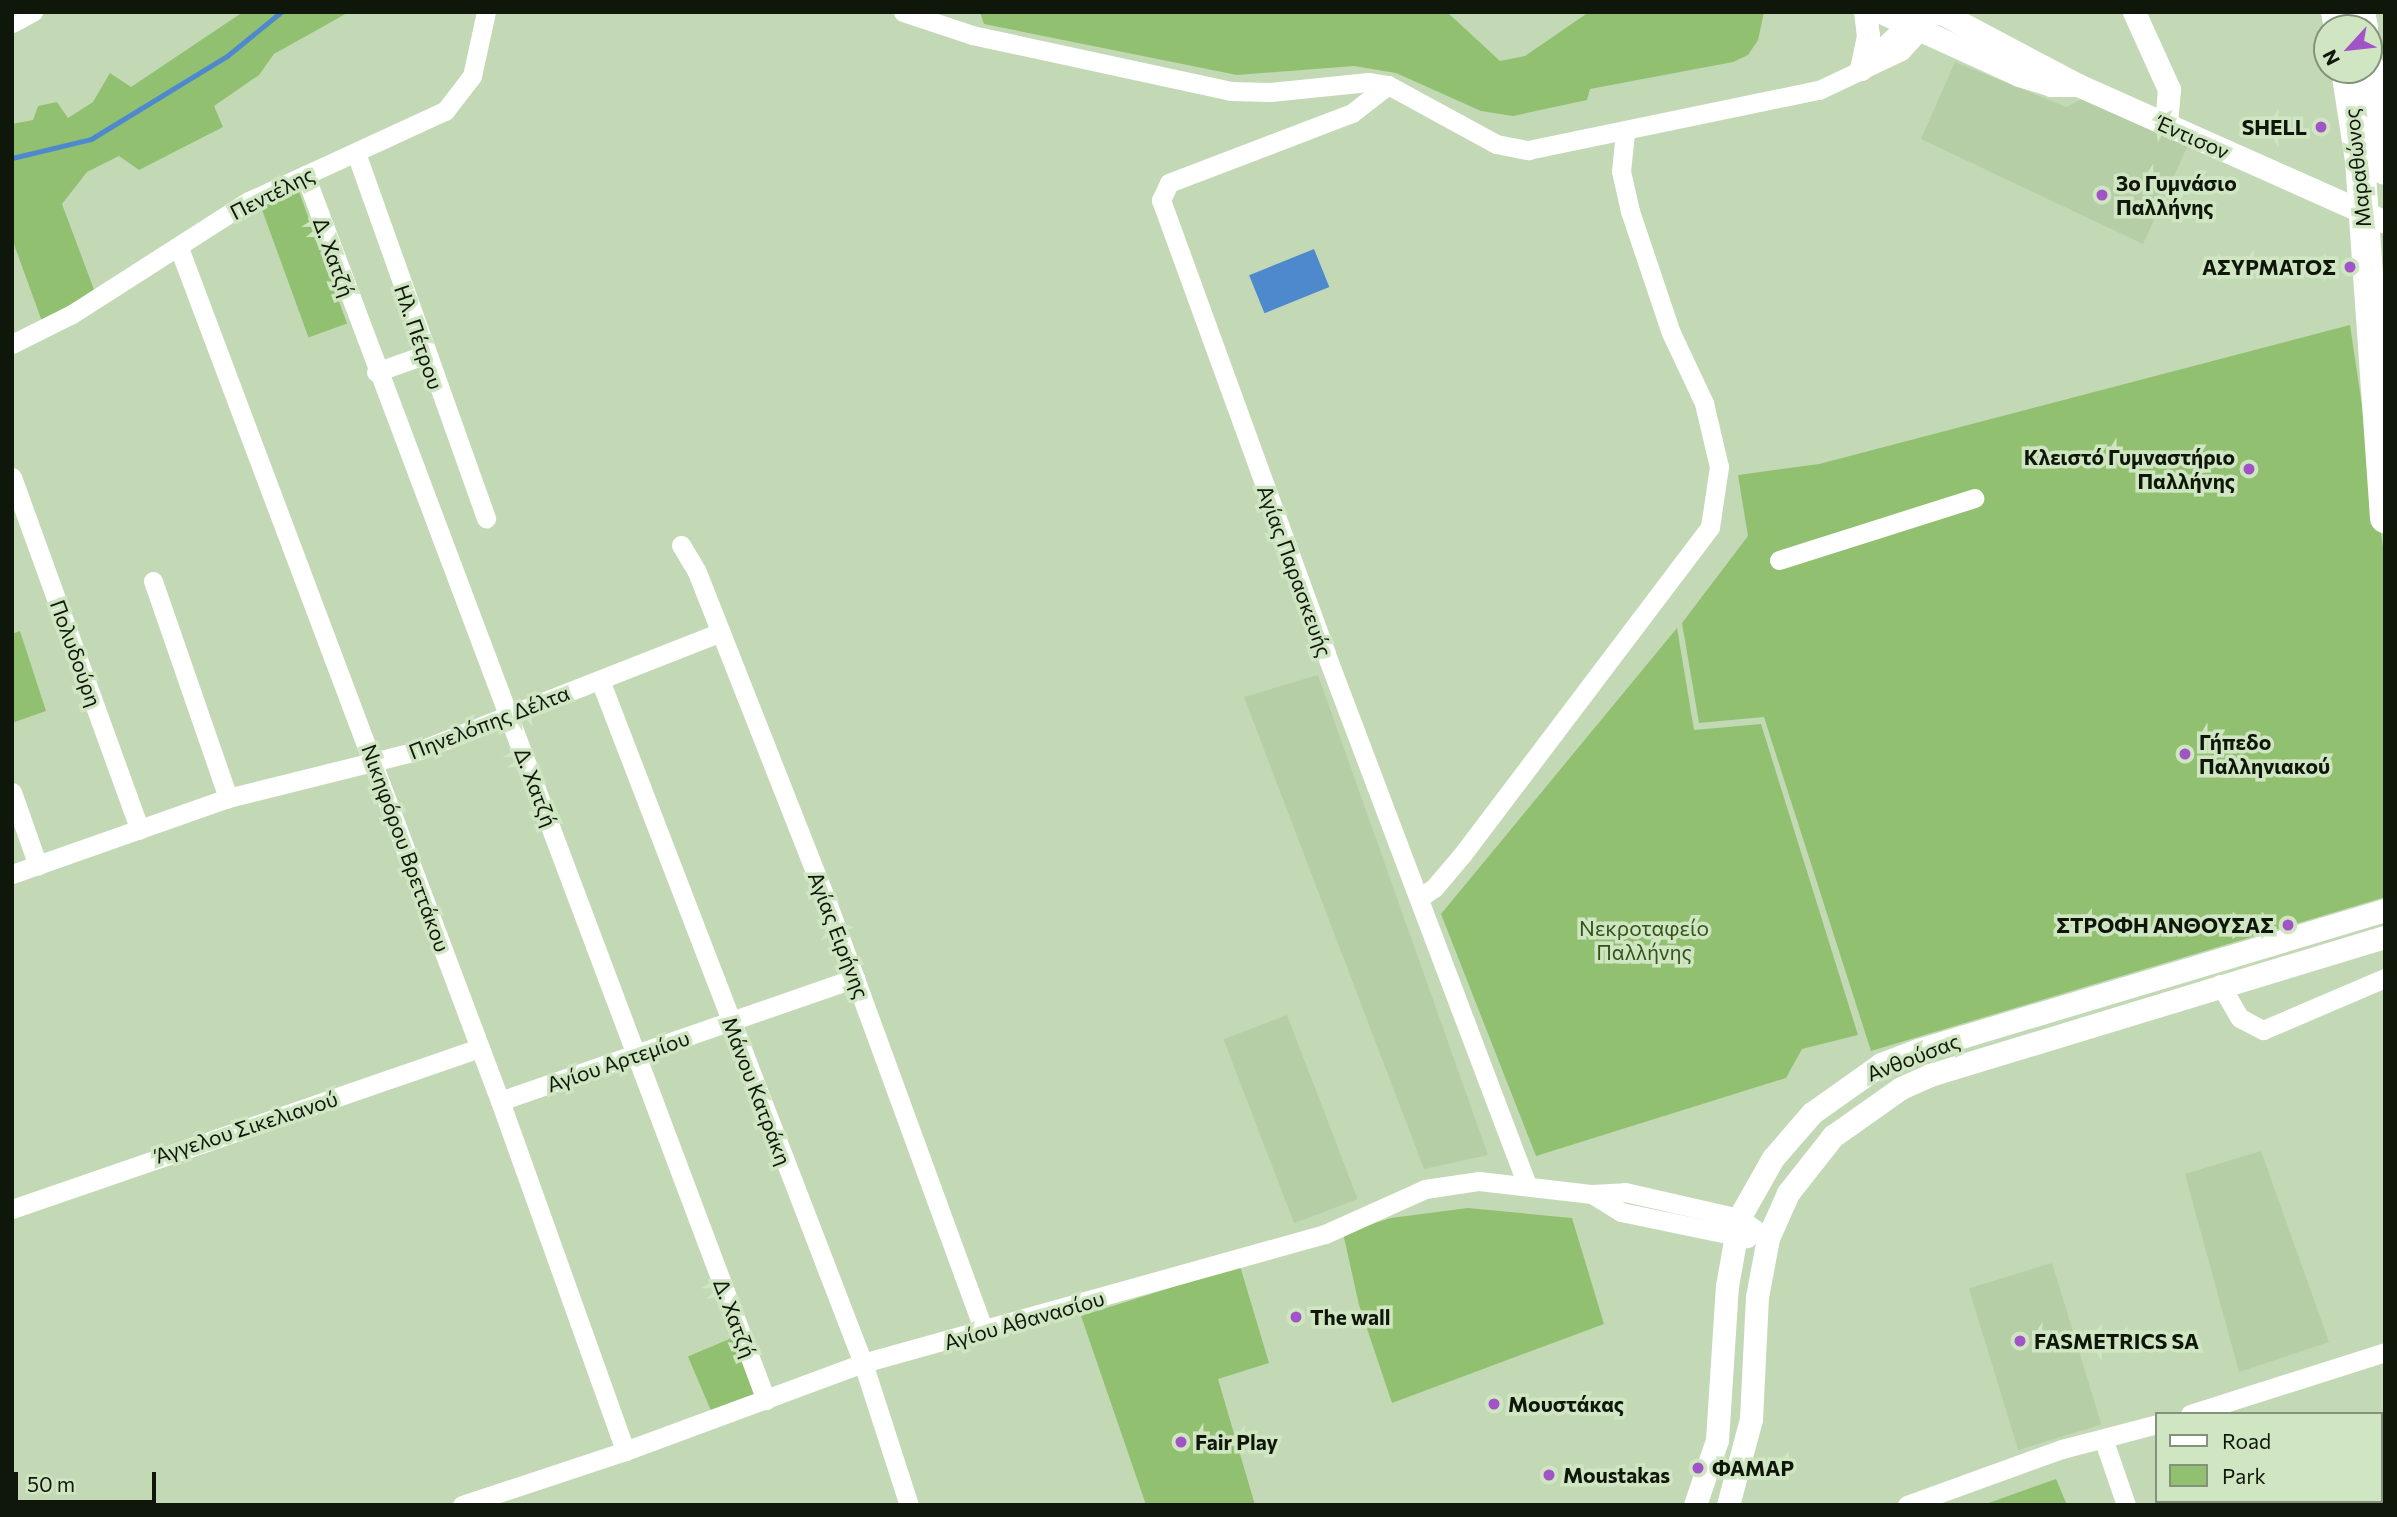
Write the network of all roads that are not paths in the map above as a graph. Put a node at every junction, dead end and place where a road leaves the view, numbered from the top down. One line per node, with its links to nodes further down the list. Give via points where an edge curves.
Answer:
1 (486, 12): 15 (street, Πεντέλης, via 472,76 456,99 422,124)
2 (903, 12): 11 (street, via 972,35 1230,90 1270,92 1368,82)
3 (1865, 12): 8 (street, via 1868,28)
4 (1881, 12): 7 (street, Έντισον)
5 (1938, 12): 7 (street); 12 (street, Έντισον)
6 (2134, 12): 13 (street, via 2169,89)
7 (1915, 24): 8 (street); 12 (street, Έντισον, via 2019,75 2051,85)
8 (1861, 69): 14 (street, via 1808,93)
9 (2348, 84): 18 (main road, Μαραθώνος)
10 (2372, 84): 16 (main road, Μαραθώνος)
11 (1388, 85): 14 (street, via 1510,147 1545,148); 39 (street, Αγίας Παρασκευής, via 1352,113 1168,183 1161,200)
12 (2078, 85): 13 (street, Έντισον)
13 (2165, 124): 18 (street, Έντισον)
14 (1625, 133): 39 (street, via 1621,171 1630,211 1671,334 1704,403 1719,467 1710,527 1462,855 1434,888)
15 (356, 153): 17 (street, Πεντέλης); 21 (street, Ηλ. Πέτρου)
16 (2385, 170)
17 (304, 175): 19 (street, Πεντέλης, via 249,201); 22 (street, Δ. Χατζή)
18 (2374, 218): 25 (main road, Μαραθώνος)
19 (179, 248): 20 (street, Πεντέλης, via 72,314); 33 (street, Νικηφόρου Βρεττάκου)
20 (12, 344)
21 (424, 355): 22 (street); 26 (street, Ηλ. Πέτρου)
22 (376, 372): 32 (street, Δ. Χατζή)
23 (12, 477): 36 (street, Πολυδούρη)
24 (1974, 498): 28 (street)
25 (2385, 518)
26 (486, 519)
27 (681, 545): 30 (street, Αγίας Ειρήνης)
28 (1779, 560)
29 (153, 581): 35 (street)
30 (721, 632): 31 (street, Πηνελόπης Δέλτα); 42 (street, Αγίας Ειρήνης)
31 (600, 680): 32 (street, Πηνελόπης Δέλτα); 45 (street, Μάνου Κατράκη)
32 (508, 715): 33 (street, Πηνελόπης Δέλτα); 47 (street, Δ. Χατζή)
33 (374, 763): 35 (street, Πηνελόπης Δέλτα); 46 (street, Νικηφόρου Βρεττάκου)
34 (12, 792): 37 (street)
35 (228, 798): 36 (street, Πηνελόπης Δέλτα)
36 (140, 830): 37 (street, Πηνελόπης Δέλτα)
37 (38, 866): 38 (street, Πηνελόπης Δέλτα)
38 (12, 874)
39 (1419, 898): 49 (street, Αγίας Παρασκευής)
40 (2385, 910): 51 (street, Ανθούσας, via 1881,1064 1834,1095 1791,1135 1758,1181)
41 (2385, 936): 44 (street, Ανθούσας)
42 (855, 978): 45 (street, Αγίου Αρτεμίου); 53 (street, Αγίας Ειρήνης)
43 (2385, 978): 44 (street, via 2263,1030 2240,1018)
44 (2220, 984): 52 (street, Ανθούσας, via 1901,1088 1816,1153 1788,1193)
45 (730, 1021): 47 (street, Αγίου Αρτεμίου); 55 (street, Μάνου Κατράκη)
46 (480, 1048): 48 (street, Νικηφόρου Βρεττάκου); 50 (street, Άγγελου Σικελιανού)
47 (637, 1056): 48 (street, Αγίου Αρτεμίου); 56 (street, Δ. Χατζή)
48 (500, 1101): 60 (street, Νικηφόρου Βρεττάκου)
49 (1527, 1185): 51 (street, Αγίου Αθανασίου, via 1592,1194 1625,1192); 53 (street, Αγίου Αθανασίου, via 1469,1182 1425,1189 1325,1234)
50 (12, 1209)
51 (1737, 1228): 52 (street, Αγίου Αθανασίου); 63 (street, Ανθούσας, via 1717,1440)
52 (1768, 1238): 64 (street, Ανθούσας, via 1757,1297 1751,1419)
53 (984, 1331): 55 (street, Αγίου Αθανασίου)
54 (2385, 1352): 57 (street)
55 (863, 1363): 56 (street, Αγίου Αθανασίου); 62 (street, Μάνου Κατράκη)
56 (766, 1400): 60 (street, Αγίου Αθανασίου)
57 (2196, 1412)
58 (2156, 1424): 59 (street)
59 (2104, 1441): 65 (street, via 2062,1449); 66 (street)
60 (625, 1451): 61 (street, Αγίου Αθανασίου)
61 (462, 1505)
62 (909, 1505)
63 (1695, 1505)
64 (1728, 1505)
65 (1907, 1505)
66 (2126, 1505)

